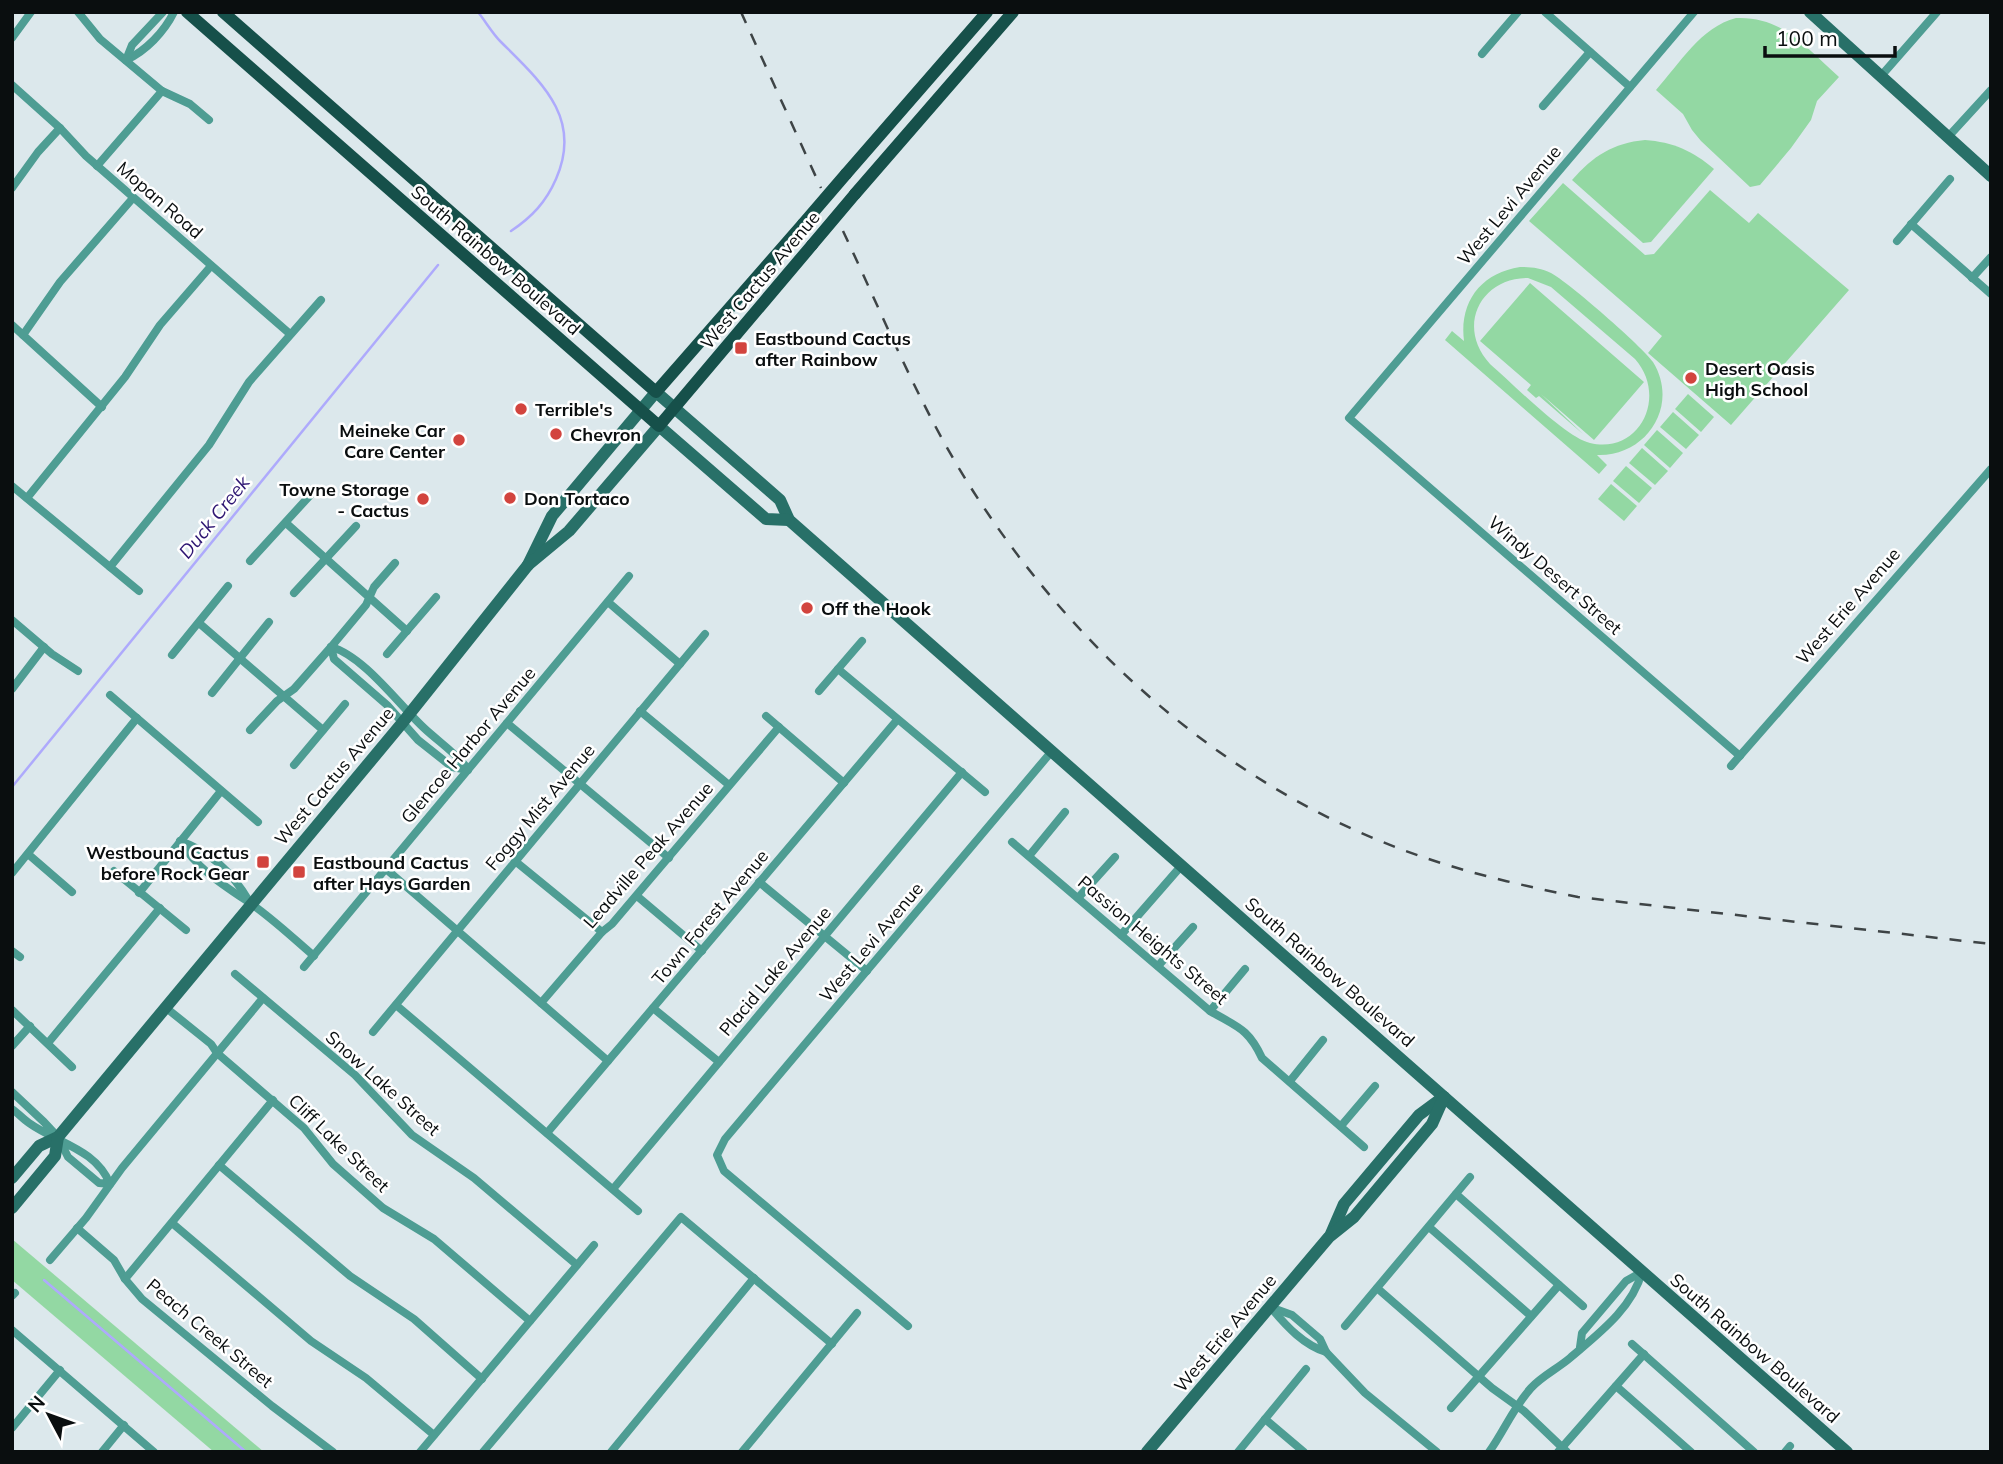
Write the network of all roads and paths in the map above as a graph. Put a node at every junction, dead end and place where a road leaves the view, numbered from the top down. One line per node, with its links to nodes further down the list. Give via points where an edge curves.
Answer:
1 (31, 12): 14 (street)
2 (78, 12): 17 (street, via 100,39)
3 (163, 12): 17 (street, via 132,45)
4 (174, 12): 17 (street, via 141,53)
5 (187, 12): 45 (main road, South Rainbow Boulevard)
6 (223, 12): 42 (main road, South Rainbow Boulevard)
7 (987, 12): 42 (main road, West Cactus Avenue, bridge)
8 (1013, 12): 44 (main road, West Cactus Avenue, bridge)
9 (1518, 12): 16 (street)
10 (1545, 12): 15 (street)
11 (1694, 12): 20 (street, West Levi Avenue)
12 (1937, 12): 18 (street)
13 (1813, 13): 18 (street)
14 (12, 38)
15 (1590, 52): 20 (street); 23 (street)
16 (1482, 54)
17 (126, 60): 22 (street)
18 (1881, 76): 26 (street)
19 (12, 85): 25 (street, Mopan Road)
20 (1630, 87): 46 (street, West Levi Avenue)
21 (1991, 90): 26 (street)
22 (162, 91): 24 (street, via 190,104); 27 (street)
23 (1543, 106)
24 (209, 120)
25 (60, 128): 27 (street, Mopan Road); 30 (street)
26 (1948, 137): 28 (street)
27 (97, 166): 31 (street, Mopan Road)
28 (1991, 176)
29 (1950, 179): 32 (street)
30 (12, 188)
31 (133, 198): 35 (street, Mopan Road); 41 (street, via 60,282)
32 (1911, 224): 33 (street); 36 (street)
33 (1897, 241)
34 (1991, 257): 36 (street)
35 (211, 266): 40 (street, Mopan Road); 43 (street, via 160,325)
36 (1972, 278): 37 (street)
37 (1991, 294)
38 (321, 300): 40 (street)
39 (12, 325): 41 (street)
40 (290, 334): 59 (street)
41 (23, 335): 43 (street)
42 (656, 392): 44 (street, South Rainbow Boulevard); 45 (street, West Cactus Avenue)
43 (102, 407): 51 (street)
44 (674, 408): 47 (main road, West Cactus Avenue); 52 (street, South Rainbow Boulevard, via 780,500)
45 (640, 410): 47 (main road, South Rainbow Boulevard); 58 (street, West Cactus Avenue, via 551,516)
46 (1349, 418): 97 (street, Windy Desert Street)
47 (659, 426): 52 (street, South Rainbow Boulevard, via 766,519); 58 (street, West Cactus Avenue, via 569,531)
48 (1991, 469): 97 (street, West Erie Avenue)
49 (12, 486): 51 (street)
50 (314, 491): 53 (street)
51 (27, 499): 59 (street)
52 (789, 520): 96 (street, South Rainbow Boulevard)
53 (286, 523): 55 (street); 56 (street)
54 (356, 526): 55 (street)
55 (326, 559): 63 (street); 64 (street)
56 (250, 561)
57 (395, 563): 64 (street)
58 (528, 565): 90 (street, West Cactus Avenue)
59 (110, 567): 62 (street)
60 (629, 576): 66 (street, Glencoe Harbor Avenue)
61 (228, 586): 69 (street)
62 (139, 591)
63 (294, 593)
64 (370, 597): 70 (street); 74 (street)
65 (436, 597): 70 (street)
66 (608, 602): 78 (street); 92 (street, Glencoe Harbor Avenue)
67 (12, 620): 73 (street)
68 (269, 622): 77 (street)
69 (199, 623): 76 (street); 77 (street)
70 (407, 631): 75 (street)
71 (705, 634): 78 (street, Foggy Mist Avenue)
72 (862, 641): 79 (street)
73 (44, 647): 80 (street); 81 (street)
74 (331, 647): 85 (street); 90 (street, via 334,659); 90 (street, via 342,650 395,696)
75 (387, 654)
76 (172, 655)
77 (240, 659): 83 (street); 85 (street)
78 (680, 664): 87 (street, Foggy Mist Avenue)
79 (838, 669): 82 (street); 91 (street)
80 (78, 671)
81 (12, 689)
82 (819, 691)
83 (212, 693)
84 (110, 695): 89 (street)
85 (284, 696): 94 (street); 95 (street)
86 (345, 704): 95 (street)
87 (640, 711): 102 (street, Foggy Mist Avenue); 104 (street)
88 (766, 716): 93 (street)
89 (137, 718): 105 (street); 111 (street)
90 (406, 718): 100 (street); 125 (street, West Cactus Avenue)
91 (897, 720): 101 (street); 103 (street, Town Forest Avenue)
92 (507, 723): 100 (street, Glencoe Harbor Avenue); 102 (street)
93 (779, 727): 103 (street); 104 (street, Leadville Peak Avenue)
94 (250, 730)
95 (323, 730): 98 (street)
96 (1052, 751): 116 (street, South Rainbow Boulevard); 140 (street, West Levi Avenue)
97 (1740, 756): 99 (street, West Erie Avenue)
98 (294, 765)
99 (1731, 766)
100 (468, 769): 117 (street, Glencoe Harbor Avenue)
101 (962, 772): 106 (street); 132 (street, Placid Lake Avenue)
102 (580, 783): 114 (street); 115 (street, Foggy Mist Avenue)
103 (844, 783): 120 (street, Town Forest Avenue)
104 (729, 785): 114 (street, Leadville Peak Avenue)
105 (221, 791): 108 (street); 109 (street)
106 (985, 792)
107 (1065, 812): 112 (street)
108 (258, 822)
109 (180, 841): 122 (street); 125 (street, via 190,857); 125 (street, via 199,847 238,881)
110 (1012, 842): 112 (street, Passion Heights Street)
111 (28, 853): 119 (street); 121 (street)
112 (1029, 856): 124 (street, Passion Heights Street)
113 (1115, 857): 124 (street)
114 (669, 858): 123 (street, Leadville Peak Avenue)
115 (515, 861): 129 (street, Foggy Mist Avenue); 130 (street)
116 (1182, 865): 131 (street); 161 (street, South Rainbow Boulevard)
117 (386, 869): 129 (street); 135 (street, Glencoe Harbor Avenue)
118 (114, 871): 122 (street)
119 (12, 873)
120 (759, 883): 132 (street); 134 (street, Town Forest Avenue)
121 (72, 892)
122 (139, 893): 126 (street)
123 (636, 896): 130 (street, Leadville Peak Avenue); 134 (street)
124 (1078, 898): 131 (street, Passion Heights Street)
125 (251, 904): 135 (street); 145 (street, West Cactus Avenue)
126 (160, 908): 128 (street); 152 (street)
127 (1193, 927): 137 (street)
128 (186, 930)
129 (457, 930): 143 (street); 144 (street, Foggy Mist Avenue)
130 (602, 932): 143 (street, Leadville Peak Avenue)
131 (1121, 935): 137 (street, Passion Heights Street)
132 (825, 936): 140 (street); 156 (street, Placid Lake Avenue)
133 (12, 951): 136 (street)
134 (702, 951): 146 (street, Town Forest Avenue)
135 (314, 956): 138 (street, Glencoe Harbor Avenue)
136 (20, 957)
137 (1158, 966): 148 (street, Passion Heights Street)
138 (304, 967)
139 (1245, 969): 148 (street)
140 (867, 971): 192 (street, West Levi Avenue, via 725,1139 717,1155 724,1171)
141 (235, 974): 142 (street, Snow Lake Street)
142 (263, 998): 154 (street); 181 (street, Snow Lake Street, via 361,1081 412,1135 474,1178)
143 (541, 1003): 155 (street)
144 (396, 1004): 150 (street, Foggy Mist Avenue); 165 (street)
145 (165, 1007): 154 (street, Cliff Lake Street); 166 (street, West Cactus Avenue)
146 (653, 1009): 155 (street, Town Forest Avenue); 156 (street)
147 (12, 1010): 149 (street)
148 (1210, 1011): 158 (street, Passion Heights Street, via 1245,1030 1262,1058)
149 (30, 1026): 152 (street); 153 (street)
150 (373, 1032)
151 (1323, 1040): 158 (street)
152 (48, 1043): 157 (street)
153 (12, 1046)
154 (217, 1053): 162 (street, Cliff Lake Street); 171 (street)
155 (608, 1061): 165 (street, Town Forest Avenue)
156 (719, 1062): 172 (street, Placid Lake Avenue)
157 (72, 1067)
158 (1290, 1082): 164 (street, Passion Heights Street)
159 (1375, 1086): 164 (street)
160 (12, 1093): 166 (street)
161 (1444, 1097): 182 (street, South Rainbow Boulevard); 188 (street, West Erie Avenue, via 1432,1124)
162 (273, 1100): 168 (street); 191 (street, Cliff Lake Street, via 333,1164 383,1208 434,1239)
163 (12, 1109): 166 (street)
164 (1341, 1126): 167 (street, Passion Heights Street)
165 (547, 1133): 172 (street)
166 (58, 1137): 170 (street, West Cactus Avenue, via 39,1146); 171 (street, via 68,1157 99,1183); 174 (street, West Cactus Avenue, via 55,1156)
167 (1364, 1147)
168 (219, 1165): 176 (street); 202 (street, via 350,1276 419,1323)
169 (1470, 1177): 173 (street)
170 (12, 1178)
171 (110, 1184): 178 (street)
172 (613, 1189): 175 (street)
173 (1456, 1194): 177 (street); 185 (street)
174 (12, 1208)
175 (638, 1211)
176 (172, 1223): 184 (street); 209 (street, via 311,1341 366,1378)
177 (1429, 1227): 186 (street); 190 (street)
178 (77, 1228): 180 (street); 184 (street, Peach Creek Street, via 114,1260)
179 (594, 1245): 181 (street)
180 (50, 1260)
181 (577, 1265): 191 (street)
182 (1642, 1272): 197 (street, via 1637,1290 1594,1340); 197 (street, via 1626,1282 1582,1333); 225 (street, South Rainbow Boulevard)
183 (754, 1278): 196 (street); 215 (street, via 681,1217); 216 (street)
184 (125, 1279): 213 (street, Peach Creek Street, via 142,1299)
185 (1559, 1285): 187 (street); 190 (street)
186 (1377, 1288): 193 (street); 201 (street)
187 (1583, 1306)
188 (1270, 1307): 218 (street, West Erie Avenue); 221 (street, via 1284,1324 1313,1348 1326,1352 1365,1393)
189 (858, 1313): 196 (street)
190 (1531, 1317): 201 (street)
191 (530, 1321): 202 (street)
192 (908, 1326)
193 (1345, 1326)
194 (12, 1330): 200 (street)
195 (1632, 1343): 198 (street)
196 (832, 1344): 217 (street)
197 (1580, 1347): 204 (street, via 1532,1386)
198 (1644, 1354): 203 (street); 224 (street)
199 (1307, 1369): 206 (street)
200 (60, 1370): 207 (street); 208 (street)
201 (1479, 1376): 204 (street); 205 (street)
202 (482, 1378): 209 (street)
203 (1616, 1386): 210 (street); 223 (street)
204 (1516, 1406): 210 (street); 222 (street)
205 (1451, 1408)
206 (1265, 1419): 219 (street); 220 (street)
207 (124, 1425): 211 (street); 212 (street)
208 (12, 1428)
209 (434, 1435): 214 (street)
210 (1562, 1450)
211 (102, 1452)
212 (154, 1452)
213 (334, 1452)
214 (420, 1452)
215 (483, 1452)
216 (611, 1452)
217 (742, 1452)
218 (1147, 1452)
219 (1238, 1452)
220 (1304, 1452)
221 (1437, 1452)
222 (1489, 1452)
223 (1691, 1452)
224 (1754, 1452)
225 (1847, 1452)

